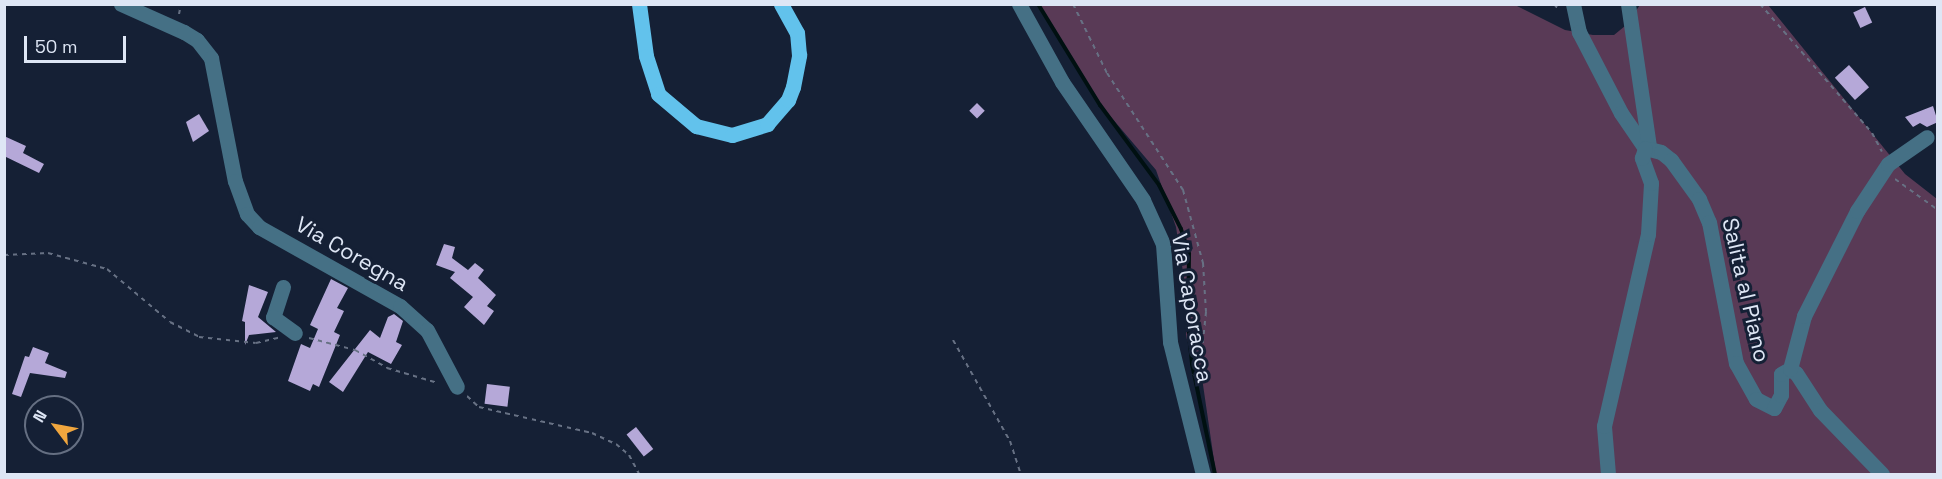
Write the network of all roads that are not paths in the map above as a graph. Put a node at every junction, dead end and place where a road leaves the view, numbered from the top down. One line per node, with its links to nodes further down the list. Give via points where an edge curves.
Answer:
1 (121, 4): 12 (street, Via Coregna, via 184,32 197,40 210,58 235,182 247,214 259,227 400,306 427,330)
2 (639, 4): 3 (main road, via 646,56 658,94 696,126 732,135 767,124 788,100 793,87 799,55 797,33)
3 (781, 4)
4 (1019, 4): 13 (street, Via Caporacca, via 1062,82 1143,200 1163,244 1170,342)
5 (1573, 4): 8 (street, via 1579,32 1621,113)
6 (1628, 4): 8 (street)
7 (1927, 137): 11 (street, via 1888,164 1857,211 1803,316)
8 (1647, 148): 11 (street, Salita al Piano, via 1671,160 1699,199 1709,222 1736,363 1756,399 1774,408 1781,395 1781,374); 14 (street, via 1642,158 1651,183 1648,234 1604,426)
9 (283, 287): 10 (street, via 273,317)
10 (295, 333)
11 (1790, 369): 15 (street, Salita al Piano, via 1820,410)
12 (457, 387)
13 (1203, 474)
14 (1608, 474)
15 (1882, 474)

